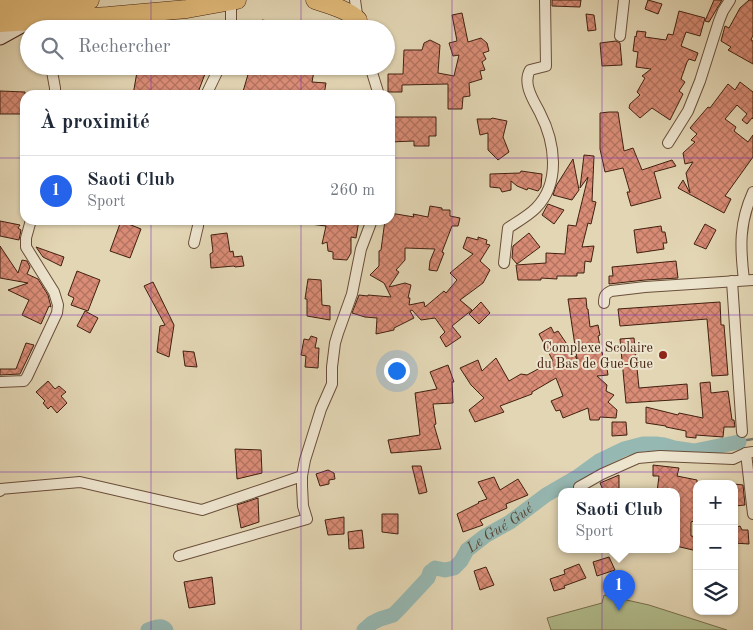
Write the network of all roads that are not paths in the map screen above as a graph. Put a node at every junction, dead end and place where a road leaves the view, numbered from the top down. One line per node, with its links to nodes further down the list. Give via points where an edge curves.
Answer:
1 (90, 0): 8 (highway)
2 (315, 0): 11 (highway, via 354,15)
3 (355, 0): 12 (street)
4 (545, 0): 30 (street, via 546,66 530,70 528,74 532,99 544,121 550,142 553,176 537,207 508,228)
5 (624, 0): 16 (street)
6 (730, 0): 24 (street, via 719,21 691,104)
7 (234, 1): 9 (highway, via 187,9); 10 (street)
8 (0, 6)
9 (70, 20)
10 (232, 20)
11 (357, 20)
12 (358, 20)
13 (0, 23): 14 (highway)
14 (20, 23)
15 (20, 30): 17 (main road)
16 (620, 36)
17 (0, 37)
18 (52, 75): 21 (street)
19 (216, 75): 22 (street)
20 (373, 75): 23 (street)
21 (53, 90)
22 (208, 90)
23 (377, 90)
24 (668, 143)
25 (753, 192): 31 (street, via 741,232)
26 (30, 225): 34 (street, via 26,247 54,292 57,312 24,381)
27 (198, 225): 29 (street)
28 (370, 225): 37 (street, via 360,249 352,294 335,343 332,384 321,409)
29 (194, 243)
30 (504, 263)
31 (748, 280): 32 (street)
32 (732, 281): 33 (street, via 611,291 604,296); 35 (street)
33 (604, 303)
34 (0, 382)
35 (742, 432)
36 (750, 452): 38 (street, via 733,459 638,458); 40 (street)
37 (302, 476): 39 (street, via 202,510 80,482); 41 (street, via 303,506 307,518)
38 (579, 487)
39 (0, 491)
40 (753, 514)
41 (179, 556)

